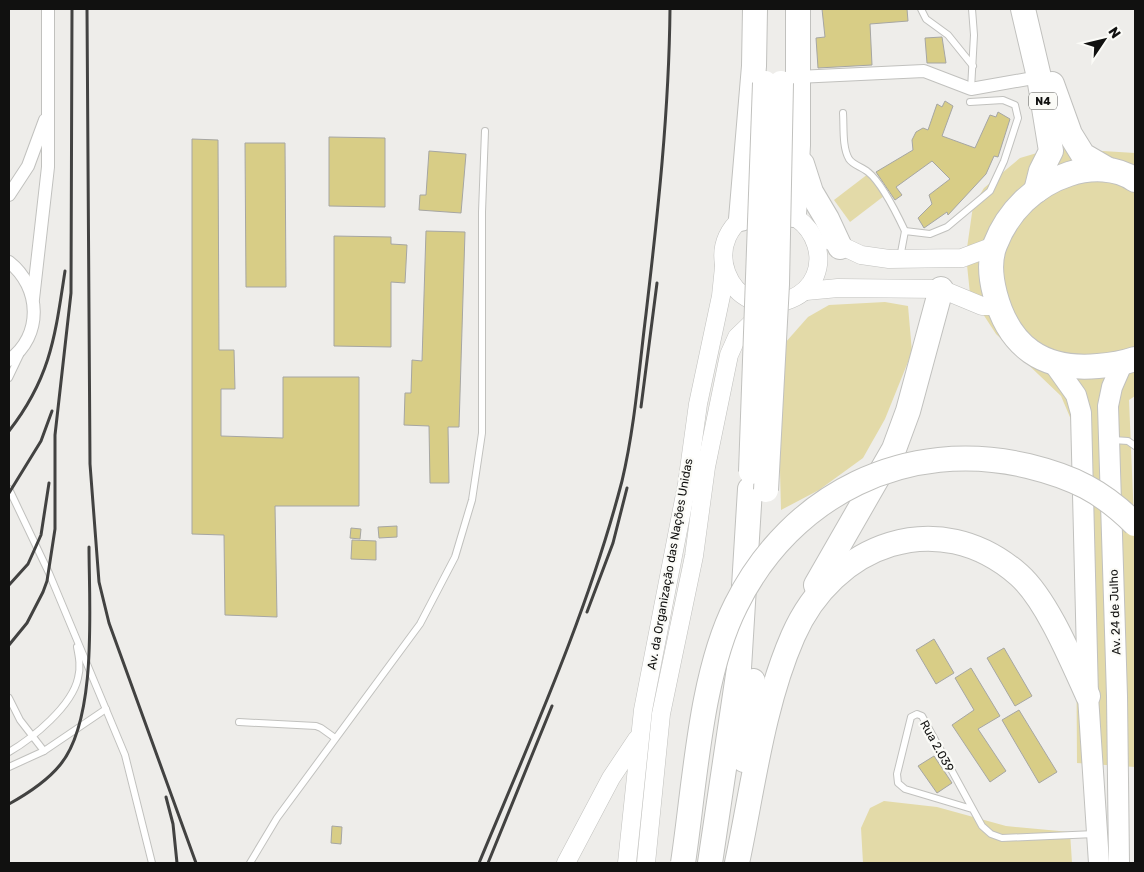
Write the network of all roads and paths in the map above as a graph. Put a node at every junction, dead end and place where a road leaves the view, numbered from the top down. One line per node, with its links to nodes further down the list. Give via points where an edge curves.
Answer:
1 (48, 9): 15 (street)
2 (755, 9): 23 (highway, via 754,66)
3 (766, 9): 12 (highway)
4 (782, 9): 12 (highway)
5 (798, 9): 12 (highway)
6 (921, 9): 10 (lane, via 926,19 948,35)
7 (972, 9): 10 (lane)
8 (1024, 9): 11 (highway, N4)
9 (1038, 9): 19 (highway, N4, via 1050,78 1070,134 1083,155)
10 (973, 66): 13 (lane)
11 (1039, 77): 13 (street); 21 (highway, N4, via 1051,152 1041,171)
12 (781, 81): 13 (street, via 924,71); 18 (highway); 44 (highway, bridge)
13 (971, 89)
14 (970, 102): 25 (lane, via 1003,100 1015,105 1018,118 1004,162 990,191 947,227 930,234)
15 (48, 108): 22 (street, via 28,166); 33 (street, via 48,167)
16 (843, 113): 25 (lane, via 849,160 868,172)
17 (485, 131): 54 (lane, via 482,433 472,500 455,557 420,624)
18 (798, 145): 24 (highway); 27 (highway, via 807,183)
19 (1107, 169): 20 (highway); 21 (highway, via 1078,171 1056,178)
20 (1135, 180)
21 (1036, 191): 26 (highway, via 1012,215)
22 (9, 195)
23 (741, 218): 24 (main road, via 772,208); 30 (main road, via 728,235)
24 (801, 220): 27 (main road); 32 (main road, via 816,242 818,258 815,274)
25 (905, 230): 28 (lane)
26 (994, 246): 28 (main road, via 950,260); 35 (highway, via 991,264)
27 (840, 247): 28 (main road, via 861,255)
28 (900, 259)
29 (9, 262): 33 (street, via 24,277)
30 (724, 267): 34 (main road, via 741,293); 52 (main road, Av. da Organização das Nações Unidas, via 722,296 692,438 685,494)
31 (941, 289): 32 (main road, via 838,288); 35 (main road, via 982,306); 46 (highway, via 908,411 894,449 829,560)
32 (806, 291): 34 (main road, via 790,300)
33 (33, 300): 36 (street, via 34,322)
34 (770, 304): 64 (main road, Av. da Organização das Nações Unidas, via 737,337 729,355 706,467 694,556 660,714)
35 (998, 306): 39 (highway, via 1007,328 1020,343)
36 (26, 343): 37 (street); 40 (lane)
37 (9, 360)
38 (1128, 361): 39 (highway, via 1082,368); 41 (main road, Av. 24 de Julho, via 1112,387 1108,406)
39 (1054, 364): 49 (main road, via 1076,395 1081,413)
40 (9, 378)
41 (1109, 440): 42 (lane, via 1128,441); 70 (main road, Av. 24 de Julho)
42 (1135, 446)
43 (9, 489): 47 (lane)
44 (758, 490): 66 (highway, via 739,668); 67 (highway, via 760,594 750,717)
45 (1135, 524): 65 (highway, bridge, via 1097,491 1051,472 998,459 918,462 889,470 858,483 810,511 787,533 749,580 719,646 704,714)
46 (806, 611): 49 (highway, via 819,591 850,563 886,544 928,539 973,547 1020,575 1034,593 1062,641); 68 (highway, via 779,672)
47 (74, 631): 50 (lane); 53 (lane, via 79,658 78,678 60,710)
48 (9, 698): 53 (lane)
49 (1088, 703): 59 (main road)
50 (106, 709): 55 (lane); 60 (lane, via 125,755)
51 (239, 722): 54 (lane, via 316,726)
52 (640, 734): 62 (main road, via 611,778); 63 (main road, Av. da Organização das Nações Unidas)
53 (32, 735): 55 (lane); 56 (lane)
54 (335, 738): 61 (lane)
55 (44, 751): 57 (lane)
56 (9, 752)
57 (9, 767)
58 (972, 809): 58 (lane, Rua 2.039, via 922,716 916,714 911,717 896,774 898,783 905,789); 59 (lane, Rua 2.039, via 991,834 1002,838)
59 (1098, 834): 69 (main road)
60 (152, 863)
61 (250, 863)
62 (566, 863)
63 (627, 863)
64 (646, 863)
65 (683, 863)
66 (710, 863)
67 (728, 863)
68 (736, 863)
69 (1099, 863)
70 (1119, 863)

